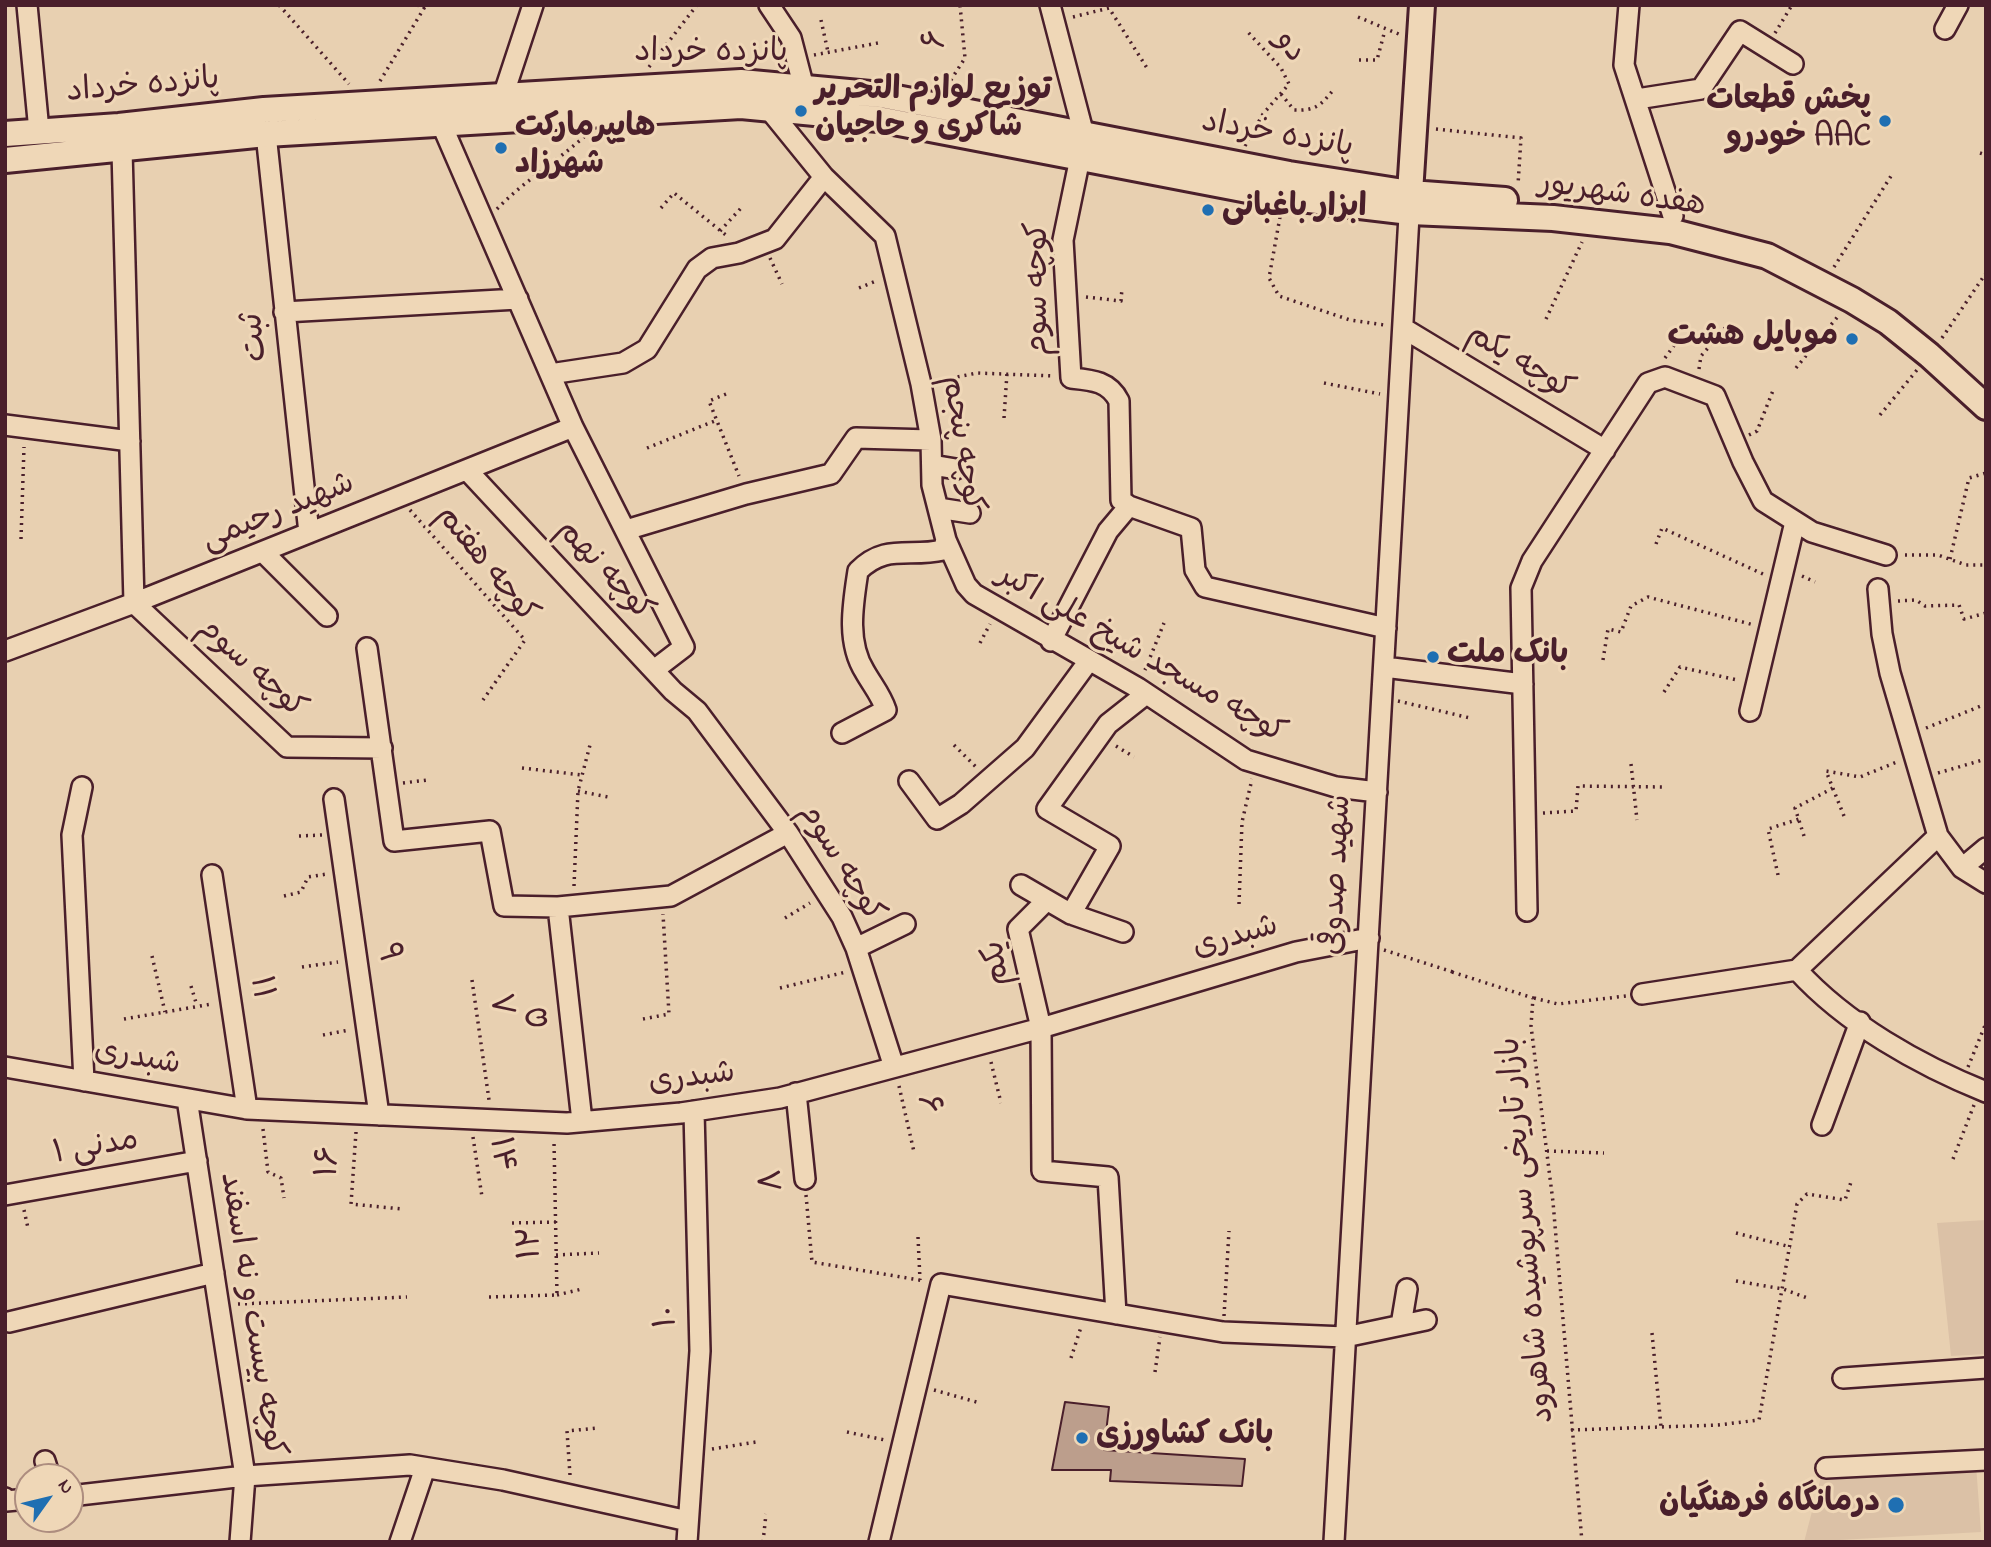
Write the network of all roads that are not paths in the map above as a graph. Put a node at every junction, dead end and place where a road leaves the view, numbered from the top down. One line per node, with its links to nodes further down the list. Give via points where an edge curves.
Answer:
1 (27, 5): 15 (street)
2 (533, 5): 11 (street)
3 (769, 5): 10 (street, via 791,38)
4 (1422, 5): 22 (main road, شهید صدوقی)
5 (1629, 5): 12 (street, via 1624,65)
6 (1958, 5): 8 (street)
7 (1052, 13): 18 (street)
8 (1945, 29)
9 (1793, 64): 12 (street, via 1740,31 1701,89)
10 (804, 88): 11 (main road, پانزده خرداد, via 741,82); 18 (main road, پانزده خرداد, via 881,95 935,106)
11 (503, 96): 15 (main road, پانزده خرداد, via 264,110)
12 (1637, 99): 23 (street)
13 (768, 108): 14 (main road, پانزده خرداد); 18 (main road, پانزده خرداد); 21 (street, کوچه پنجم)
14 (441, 123): 17 (main road, پانزده خرداد); 24 (street)
15 (39, 131): 16 (main road, پانزده خرداد)
16 (5, 134)
17 (266, 134): 19 (main road, پانزده خرداد); 25 (street, ثبت)
18 (1082, 146): 22 (main road, پانزده خرداد, via 1239,164); 22 (main road, پانزده خرداد, via 1284,197); 39 (street, کوچه سوم, via 1063,240 1072,378 1096,380 1113,389 1119,401 1121,500)
19 (122, 150): 20 (main road, پانزده خرداد); 34 (street)
20 (5, 160)
21 (824, 177): 28 (street, via 775,239 712,258 697,269 647,349 623,363); 33 (street, کوچه پنجم, via 885,236)
22 (1410, 203): 23 (main road, هفده شهریور, via 1517,201); 26 (street, شهید صدوقی); 27 (main road, هفده شهریور, via 1670,231 1767,257)
23 (1673, 216): 27 (main road, هفده شهریور, via 1772,242 1831,272 1896,309)
24 (518, 299): 25 (street); 28 (street)
25 (284, 312): 44 (street, ثبت)
26 (1403, 328): 35 (street, کوچه یکم); 51 (street, شهید صدوقی)
27 (1934, 349): 29 (main road, هفده شهریور); 30 (main road, هفده شهریور)
28 (550, 374): 32 (street)
29 (1986, 385)
30 (1986, 407)
31 (15, 426): 34 (street)
32 (573, 427): 38 (street, شهید رحیمی); 43 (street)
33 (931, 440): 36 (street, کوچه پنجم); 43 (street, via 856,438 831,474)
34 (130, 441): 49 (street)
35 (1605, 450): 42 (street, via 1648,383 1665,377 1695,388 1714,396 1763,501); 58 (street, via 1532,561 1521,588)
36 (932, 465): 37 (street); 40 (street, کوچه پنجم)
37 (956, 469)
38 (467, 470): 44 (street, شهید رحیمی); 57 (street, کوچه نهم)
39 (1129, 506): 51 (street, via 1191,528 1195,570 1205,587); 52 (street, via 1108,531)
40 (938, 508): 41 (street); 45 (street, کوچه پنجم)
41 (970, 513)
42 (1803, 527): 47 (street); 61 (street, via 1781,582)
43 (626, 530): 57 (street, via 684,647)
44 (309, 533): 46 (street, شهید رحیمی)
45 (946, 540): 52 (street, کوچه مسجد شیخ علی اکبر, via 965,585); 62 (street, کوچه پنجم, via 943,550 876,555 858,571 852,610 855,651 886,710)
46 (263, 552): 49 (street, شهید رحیمی); 50 (street)
47 (1889, 555)
48 (1878, 596): 69 (street, via 1890,674)
49 (134, 603): 54 (street, شهید رحیمی); 63 (street, کوچه سوم, via 287,747)
50 (327, 616)
51 (1386, 628): 56 (street, شهید صدوقی)
52 (1051, 641): 55 (street, کوچه مسجد شیخ علی اکبر)
53 (367, 648): 63 (street)
54 (5, 651)
55 (1088, 662): 59 (street, کوچه مسجد شیخ علی اکبر); 64 (street, via 1025,748 961,804 937,819)
56 (1384, 667): 58 (street); 66 (street, شهید صدوقی)
57 (654, 670): 60 (street, کوچه نهم)
58 (1523, 684): 77 (street)
59 (1142, 691): 66 (street, کوچه مسجد شیخ علی اکبر, via 1255,763 1336,787); 78 (street, via 1108,724 1047,809 1110,846)
60 (697, 711): 68 (street, کوچه سوم)
61 (1750, 711)
62 (842, 733)
63 (382, 748): 76 (street, via 394,841 490,831 504,906)
64 (909, 781)
65 (82, 787): 89 (street, via 72,835)
66 (1377, 792): 81 (street, شهید صدوقی)
67 (334, 799): 95 (street, ۹)
68 (788, 833): 76 (street, via 671,896); 82 (street, کوچه سوم)
69 (1938, 836): 71 (street); 83 (street)
70 (1986, 848): 71 (street)
71 (1962, 868): 73 (street)
72 (212, 875): 93 (street, ۱۱)
73 (1986, 883)
74 (1021, 885): 75 (street)
75 (1047, 900): 78 (street); 86 (street, یکم, via 1018,929)
76 (566, 906): 96 (street, ۵)
77 (1527, 911)
78 (1071, 914): 80 (street)
79 (905, 924): 82 (street)
80 (1123, 932)
81 (1368, 942): 86 (street, شبدری, via 1296,952); 107 (street, شهید صدوقی)
82 (856, 948): 88 (street, کوچه سوم)
83 (1797, 970): 84 (street); 85 (street, via 1817,992)
84 (1642, 994)
85 (1860, 1022): 90 (street, via 1915,1058); 97 (street)
86 (1041, 1028): 88 (street, شبدری); 103 (street, via 1042,1171 1108,1177)
87 (5, 1067): 89 (street, شبدری)
88 (894, 1067): 91 (street, شبدری)
89 (84, 1081): 92 (street, شبدری)
90 (1983, 1091)
91 (796, 1093): 94 (street, شبدری); 99 (street, ۸)
92 (187, 1099): 93 (street, شبدری); 98 (street, کوچه بیست و نه اسفند)
93 (254, 1109): 95 (street, شبدری)
94 (694, 1111): 96 (street, شبدری); 115 (street, ۱۰, via 700,1351)
95 (379, 1115): 96 (street, شبدری)
96 (582, 1121)
97 (1822, 1125)
98 (197, 1161): 100 (street, مدنی ۱); 101 (street, کوچه بیست و نه اسفند)
99 (805, 1179)
100 (5, 1195)
101 (214, 1273): 105 (street); 113 (street, کوچه بیست و نه اسفند)
102 (1407, 1289): 106 (street)
103 (1116, 1314): 107 (street, via 1223,1332); 119 (street, via 941,1284)
104 (1426, 1320): 106 (street)
105 (9, 1322)
106 (1401, 1325): 107 (street)
107 (1345, 1337): 120 (street, شهید صدوقی)
108 (1986, 1368): 109 (street)
109 (1843, 1377)
110 (1986, 1460): 112 (street)
111 (425, 1468): 113 (street, via 410,1465); 115 (street); 117 (street)
112 (1826, 1468)
113 (245, 1476): 114 (street); 116 (street, کوچه بیست و نه اسفند)
114 (84, 1494)
115 (688, 1521): 118 (street, ۱۰)
116 (240, 1542)
117 (400, 1542)
118 (687, 1542)
119 (879, 1542)
120 (1334, 1542)

